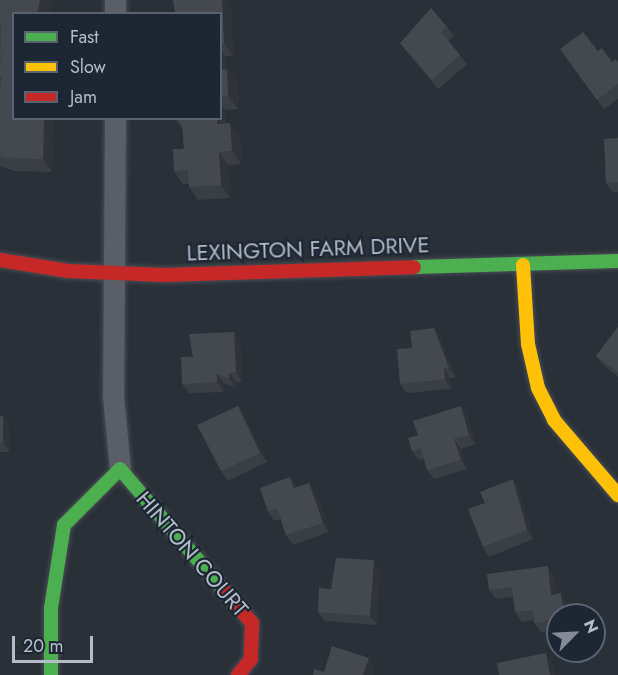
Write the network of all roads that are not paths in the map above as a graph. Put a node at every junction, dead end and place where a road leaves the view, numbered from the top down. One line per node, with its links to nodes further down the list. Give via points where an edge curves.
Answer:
1 (115, 120): 5 (street, HINTON COURT)
2 (0, 260): 5 (street, LEXINGTON FARM DRIVE)
3 (618, 261): 4 (street, LEXINGTON FARM DRIVE)
4 (523, 265): 5 (street, LEXINGTON FARM DRIVE); 7 (street, via 528,344 538,388 554,420)
5 (115, 275): 6 (street, HINTON COURT, via 113,396)
6 (120, 469): 8 (street, HINTON COURT, via 64,525 51,608); 9 (street, HINTON COURT, via 252,623 251,659)
7 (618, 495)
8 (51, 675)
9 (238, 675)

